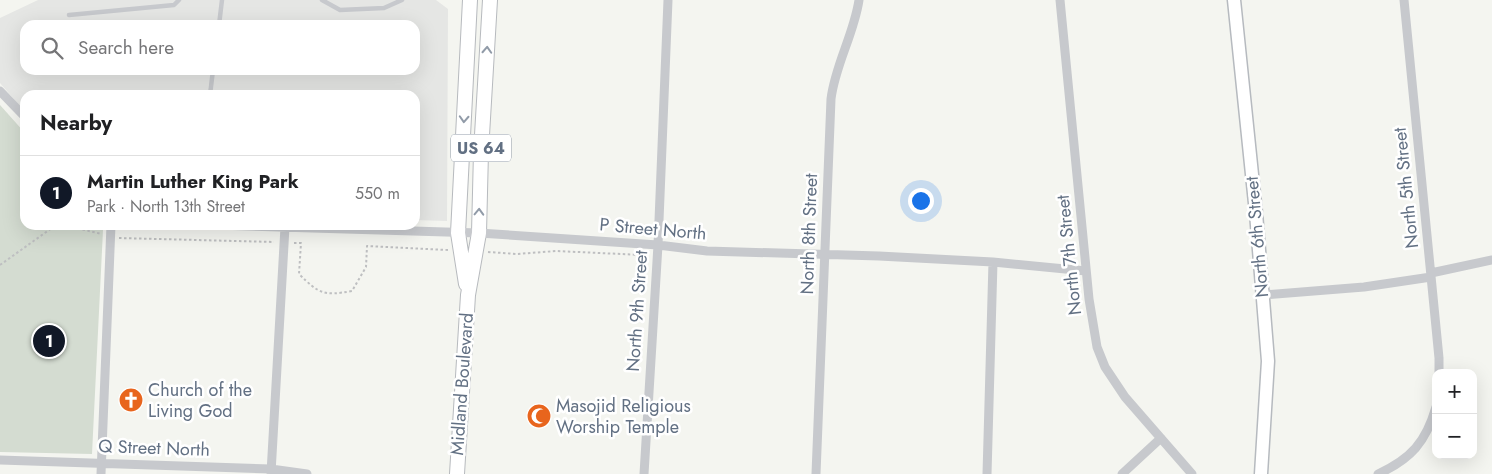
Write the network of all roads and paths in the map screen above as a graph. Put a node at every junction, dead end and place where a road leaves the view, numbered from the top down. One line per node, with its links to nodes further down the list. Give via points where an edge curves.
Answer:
1 (179, 0): 12 (lane, via 174,5)
2 (222, 0): 13 (lane)
3 (322, 0): 4 (lane, via 340,10 384,8)
4 (402, 0)
5 (470, 0): 23 (main road, Midland Boulevard / US 64, one-way to 23)
6 (490, 0): 24 (main road, Midland Boulevard / US 64, one-way to 6)
7 (668, 0): 27 (street, North 9th Street)
8 (859, 0): 29 (street, North 8th Street, via 833,84)
9 (1060, 0): 33 (street, North 7th Street)
10 (1234, 0): 36 (street, North 6th Street)
11 (1404, 0): 34 (street, North 5th Street)
12 (69, 14)
13 (220, 20)
14 (212, 75): 15 (lane)
15 (211, 90)
16 (0, 91): 17 (street)
17 (20, 112)
18 (49, 230): 32 (path)
19 (85, 230): 25 (path)
20 (111, 230): 25 (street)
21 (285, 230): 26 (street)
22 (384, 230): 23 (street, P Street North)
23 (458, 233): 24 (street, P Street North); 35 (main road, Midland Boulevard / US 64)
24 (479, 234): 27 (street, P Street North); 35 (main road, Midland Boulevard / US 64)
25 (111, 236): 26 (path); 41 (street)
26 (284, 242): 28 (path, via 301,243 299,274 314,289 333,294 352,290 366,267); 42 (street)
27 (658, 245): 29 (street, P Street North); 46 (street, North 9th Street)
28 (367, 246)
29 (824, 254): 31 (street, P Street North); 47 (street, North 8th Street)
30 (1492, 260): 34 (street)
31 (993, 262): 33 (street, P Street North); 48 (street)
32 (0, 265)
33 (1086, 271): 39 (street, North 7th Street, via 1093,333 1100,357 1125,397)
34 (1431, 275): 36 (street, via 1364,287); 37 (street, North 5th Street)
35 (468, 295): 45 (main road, Midland Boulevard / US 64)
36 (1263, 295): 51 (street, North 6th Street, via 1268,361)
37 (1439, 369)
38 (1433, 414): 52 (street, via 1425,436 1407,457)
39 (1160, 438): 49 (street); 50 (street, North 7th Street)
40 (0, 460): 41 (street, Q Street North)
41 (101, 462): 42 (street, Q Street North); 43 (street)
42 (271, 472): 44 (street, Q Street North)
43 (100, 474)
44 (307, 474)
45 (457, 474)
46 (644, 474)
47 (816, 474)
48 (987, 474)
49 (1122, 474)
50 (1192, 474)
51 (1261, 474)
52 (1378, 474)

